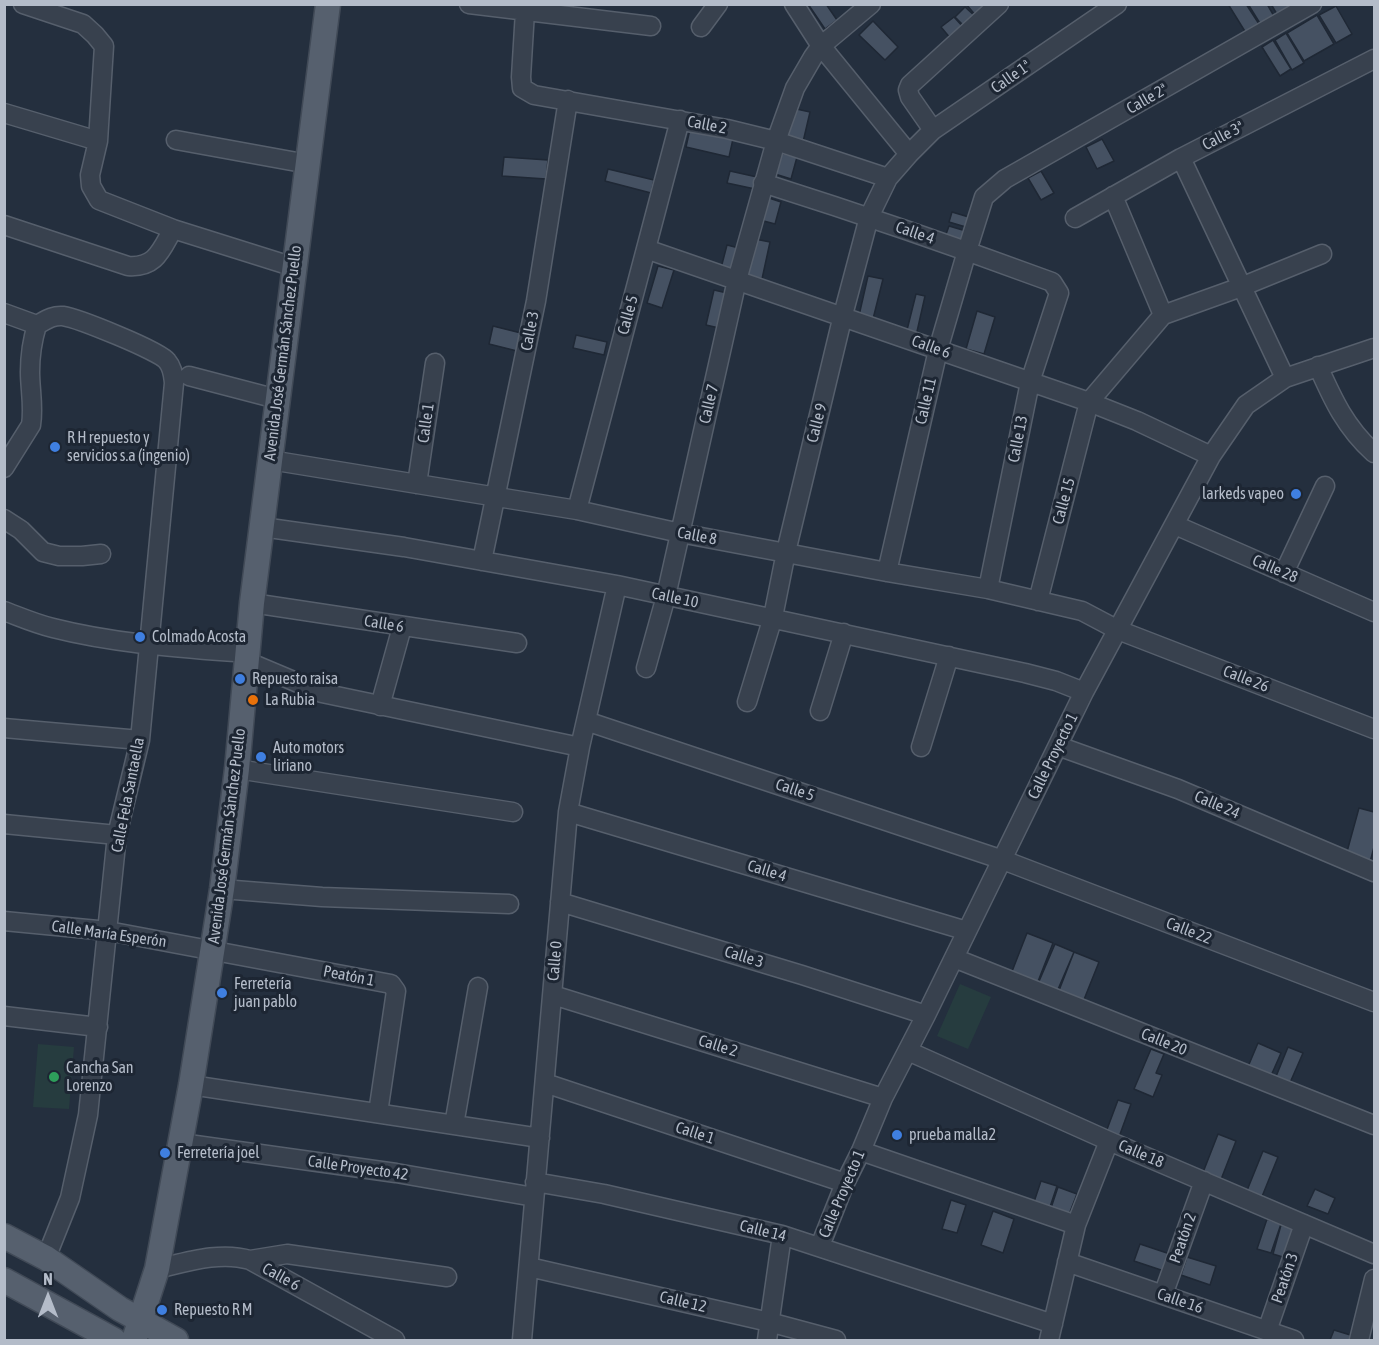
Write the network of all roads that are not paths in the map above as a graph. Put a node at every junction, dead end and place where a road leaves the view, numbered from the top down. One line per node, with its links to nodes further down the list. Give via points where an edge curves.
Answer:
1 (23, 4): 20 (street, via 83,24 104,46)
2 (328, 4): 24 (main road, Avenida José Germán Sánchez Puello)
3 (469, 4): 10 (street)
4 (718, 4): 12 (street)
5 (794, 4): 13 (street)
6 (871, 4): 13 (street, Calle 7)
7 (999, 4): 18 (street, via 910,85 910,97)
8 (1117, 4): 18 (street, Calle 1ª)
9 (1312, 4): 28 (street, Calle 2ª, via 1005,179)
10 (525, 11): 11 (street); 15 (street, Calle 2, via 522,88 534,95)
11 (651, 26)
12 (701, 27)
13 (822, 46): 21 (street, Calle 7, via 795,88); 22 (street)
14 (1374, 59): 23 (street, Calle 3ª)
15 (568, 100): 17 (street, Calle 2); 59 (street, Calle 3, via 536,302)
16 (4, 113): 20 (street)
17 (680, 120): 21 (street, Calle 2); 33 (street, Calle 5)
18 (933, 130): 22 (street, Calle 1ª)
19 (176, 140): 24 (street)
20 (98, 141): 32 (street, via 90,175 99,200)
21 (776, 141): 25 (street, Calle 2); 26 (street, Calle 7)
22 (909, 154): 25 (street, Calle 9)
23 (1181, 158): 27 (street, Calle 3ª); 38 (street)
24 (308, 164): 36 (main road, Avenida José Germán Sánchez Puello)
25 (888, 178): 29 (street, Calle 9)
26 (763, 183): 29 (street, Calle 4); 37 (street, Calle 7)
27 (1113, 196): 30 (street, Calle 3ª); 42 (street)
28 (984, 197): 34 (street, Calle 11)
29 (869, 217): 34 (street, Calle 4); 41 (street, Calle 9)
30 (1075, 218)
31 (4, 225): 32 (street, via 128,266 150,263)
32 (173, 229): 36 (street)
33 (646, 249): 37 (street, Calle 6); 60 (street, Calle 5)
34 (967, 251): 39 (street, Calle 4, via 1052,282); 45 (street, Calle 11)
35 (1322, 254): 38 (street)
36 (294, 267): 51 (main road, Avenida José Germán Sánchez Puello)
37 (737, 280): 41 (street, Calle 6); 64 (street, Calle 7)
38 (1241, 287): 42 (street); 49 (street)
39 (1059, 293): 50 (street, Calle 13)
40 (4, 314): 43 (street)
41 (843, 315): 45 (street, Calle 6); 65 (street, Calle 9)
42 (1163, 315): 52 (street)
43 (37, 325): 55 (street, via 31,345 33,417); 82 (street, Calle Fela Santaella, via 51,317 64,316 94,325 164,357 172,369 174,383)
44 (1374, 348): 47 (street, Calle Proyecto 1)
45 (938, 350): 50 (street, Calle 6); 68 (street, Calle 11)
46 (435, 363): 57 (street, Calle 1)
47 (1318, 366): 49 (street, Calle Proyecto 1); 53 (street, via 1336,406)
48 (189, 376): 51 (street)
49 (1285, 378): 54 (street, Calle Proyecto 1, via 1246,405)
50 (1030, 382): 52 (street, Calle 6); 71 (street, Calle 13)
51 (277, 399): 56 (main road, Avenida José Germán Sánchez Puello)
52 (1089, 402): 54 (street, Calle 6); 73 (street, Calle 15)
53 (1374, 453)
54 (1211, 456): 62 (street, Calle Proyecto 1)
55 (7, 460)
56 (270, 460): 57 (street, Calle 8); 63 (main road, Avenida José Germán Sánchez Puello)
57 (417, 484): 59 (street, Calle 8)
58 (1324, 486): 69 (street)
59 (497, 497): 60 (street, Calle 8); 67 (street, Calle 3)
60 (577, 510): 64 (street, Calle 8)
61 (4, 519): 66 (street, via 43,552 70,556)
62 (1175, 525): 69 (street, Calle 28); 79 (street, Calle Proyecto 1)
63 (262, 527): 67 (street, Calle 10); 74 (main road, Avenida José Germán Sánchez Puello)
64 (680, 533): 65 (street, Calle 8); 72 (street, Calle 7)
65 (786, 552): 68 (street, Calle 8); 77 (street, Calle 9)
66 (101, 554)
67 (482, 561): 70 (street, Calle 10)
68 (887, 572): 71 (street, Calle 8)
69 (1284, 573): 76 (street, Calle 28)
70 (617, 585): 72 (street, Calle 10); 90 (street, Calle 0)
71 (988, 589): 73 (street, Calle 8)
72 (666, 596): 77 (street, Calle 10); 85 (street, Calle 7)
73 (1038, 601): 79 (street, Calle 8, via 1082,611)
74 (252, 603): 78 (street, Calle 6); 84 (main road, Avenida José Germán Sánchez Puello)
75 (4, 611): 82 (street, via 51,628)
76 (1374, 612)
77 (773, 617): 80 (street, Calle 10); 87 (street, Calle 9)
78 (402, 627): 81 (street, Calle 6); 88 (street)
79 (1118, 630): 86 (street, Calle Proyecto 1); 92 (street, Calle 26)
80 (844, 633): 83 (street, Calle 10); 89 (street)
81 (517, 643)
82 (148, 645): 84 (street); 93 (street, Calle Fela Santaella)
83 (950, 656): 86 (street, Calle 10, via 1056,681); 96 (street)
84 (246, 657): 88 (street, via 322,693); 97 (main road, Avenida José Germán Sánchez Puello)
85 (646, 668)
86 (1084, 692): 94 (street, Calle Proyecto 1)
87 (747, 702)
88 (381, 706): 95 (street)
89 (820, 711)
90 (586, 721): 95 (street, Calle 0); 102 (street, Calle 5)
91 (4, 728): 93 (street)
92 (1374, 729)
93 (140, 740): 101 (street, Calle Fela Santaella)
94 (1058, 746): 102 (street, Calle Proyecto 1); 103 (street, Calle 24, via 1178,789)
95 (580, 747): 99 (street, Calle 0)
96 (921, 747)
97 (237, 769): 98 (street); 104 (main road, Avenida José Germán Sánchez Puello)
98 (513, 812)
99 (568, 812): 105 (street, Calle 0); 109 (street, Calle 4)
100 (4, 824): 101 (street)
101 (117, 836): 108 (street, Calle Fela Santaella)
102 (1003, 860): 109 (street, Calle Proyecto 1); 114 (street, Calle 22)
103 (1374, 872)
104 (222, 889): 106 (street); 110 (main road, Avenida José Germán Sánchez Puello)
105 (560, 902): 113 (street, Calle 0); 115 (street, Calle 3)
106 (509, 904)
107 (4, 921): 108 (street, Calle María Esperón)
108 (108, 931): 110 (street, Calle María Esperón); 117 (street, Calle Fela Santaella)
109 (967, 931): 111 (street, Calle Proyecto 1)
110 (213, 950): 120 (main road, Avenida José Germán Sánchez Puello); 122 (street, Peatón 1, via 391,984 396,992)
111 (954, 958): 115 (street, Calle Proyecto 1); 124 (street, Calle 20)
112 (478, 987): 123 (street)
113 (552, 995): 119 (street, Calle 0); 121 (street, Calle 2)
114 (1374, 1002)
115 (926, 1015): 118 (street, Calle Proyecto 1)
116 (4, 1016): 117 (street)
117 (98, 1027): 138 (street, Calle Fela Santaella, via 88,1115 70,1198)
118 (908, 1051): 121 (street, Calle Proyecto 1); 126 (street, Calle 18)
119 (545, 1083): 125 (street, Calle 0); 130 (street, Calle 1)
120 (191, 1085): 122 (street); 127 (main road, Avenida José Germán Sánchez Puello)
121 (883, 1098): 128 (street, Calle Proyecto 1)
122 (378, 1113): 123 (street)
123 (454, 1125): 125 (street)
124 (1374, 1125)
125 (540, 1138): 131 (street, Calle 0)
126 (1109, 1141): 129 (street, Calle 18); 133 (street)
127 (181, 1143): 131 (street, Calle Proyecto 42); 142 (main road, Avenida José Germán Sánchez Puello)
128 (861, 1151): 130 (street, Calle Proyecto 1); 133 (street)
129 (1204, 1181): 132 (street, Calle 18); 146 (street, Peatón 2)
130 (845, 1183): 136 (street, Calle Proyecto 1)
131 (535, 1190): 134 (street, Calle 14, via 603,1194); 141 (street, Calle 0)
132 (1304, 1224): 137 (street, Calle 18); 149 (street, Peatón 3)
133 (1076, 1225): 140 (street)
134 (782, 1235): 136 (street, Calle 14); 147 (street)
135 (4, 1236): 138 (main road)
136 (820, 1246): 150 (street, Calle 14)
137 (1374, 1254)
138 (46, 1258): 148 (main road, via 120,1309)
139 (250, 1260): 142 (street, Calle 6, via 224,1257); 143 (street, via 287,1254); 153 (street, Calle 6)
140 (1067, 1262): 146 (street, Calle 16); 150 (street)
141 (529, 1268): 147 (street, Calle 12); 154 (street, Calle 0)
142 (157, 1269): 148 (main road, Avenida José Germán Sánchez Puello)
143 (447, 1277)
144 (1374, 1279): 158 (street)
145 (4, 1280): 151 (main road)
146 (1163, 1295): 149 (street, Calle 16)
147 (769, 1322): 155 (street); 156 (street, Calle 12)
148 (137, 1331): 152 (main road)
149 (1267, 1331): 157 (street, Calle 16)
150 (1051, 1332)
151 (114, 1341)
152 (176, 1341)
153 (395, 1341)
154 (522, 1341)
155 (767, 1341)
156 (836, 1341)
157 (1294, 1341)
158 (1359, 1341)

